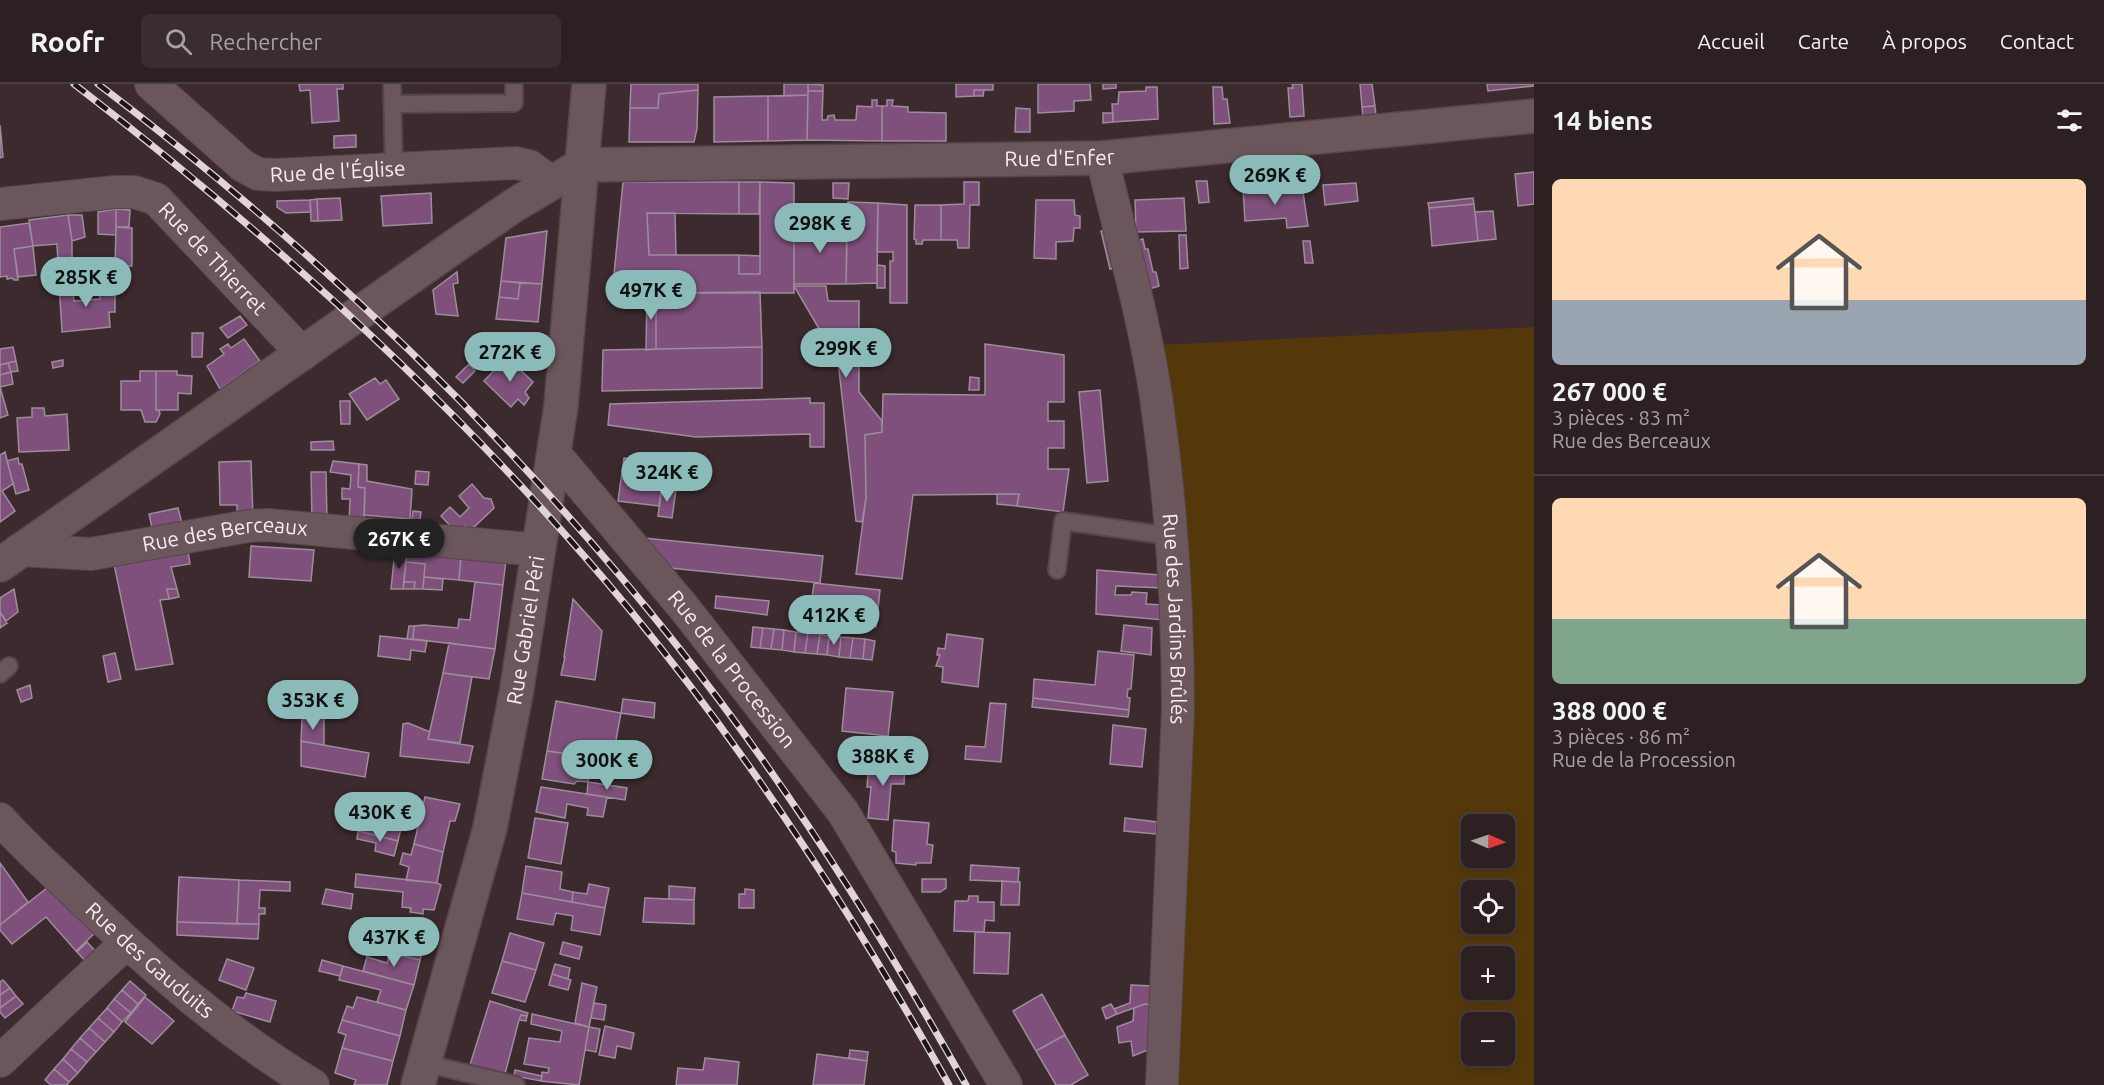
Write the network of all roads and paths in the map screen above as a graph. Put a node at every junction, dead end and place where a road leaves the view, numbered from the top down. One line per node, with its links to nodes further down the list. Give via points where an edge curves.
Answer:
1 (151, 84): 9 (street, Rue de l'Église, via 243,166 258,174)
2 (393, 84): 5 (lane)
3 (513, 84): 5 (lane, via 514,103)
4 (589, 84): 8 (main road, Rue Gabriel Péri)
5 (393, 104): 9 (lane)
6 (1534, 116): 7 (main road, Rue d'Enfer)
7 (1102, 158): 8 (main road, Rue d'Enfer); 14 (street, Rue des Jardins Brûlés, via 1156,398)
8 (582, 165): 10 (main road); 13 (main road, Rue Gabriel Péri, via 567,353)
9 (394, 170): 10 (street, Rue de l'Église, via 516,163 530,166)
10 (551, 183): 12 (main road)
11 (0, 204): 12 (street, Rue de Thierret, via 115,192 134,192 156,199)
12 (303, 354): 16 (main road)
13 (554, 453): 15 (main road, Rue Gabriel Péri); 24 (street, Rue de la Procession, via 685,609 843,812)
14 (1170, 536): 17 (lane, via 1063,521); 25 (street, Rue des Jardins Brûlés, via 1178,710)
15 (538, 550): 16 (street, Rue des Berceaux, via 268,525 92,554); 21 (main road, Rue Gabriel Péri, via 490,828)
16 (10, 557)
17 (1057, 570)
18 (0, 819): 19 (street, Rue des Gauduits)
19 (126, 943): 20 (street); 22 (street, Rue des Gauduits, via 212,1014)
20 (0, 1061)
21 (421, 1074): 23 (lane)
22 (314, 1085)
23 (516, 1085)
24 (1006, 1085)
25 (1162, 1085)

